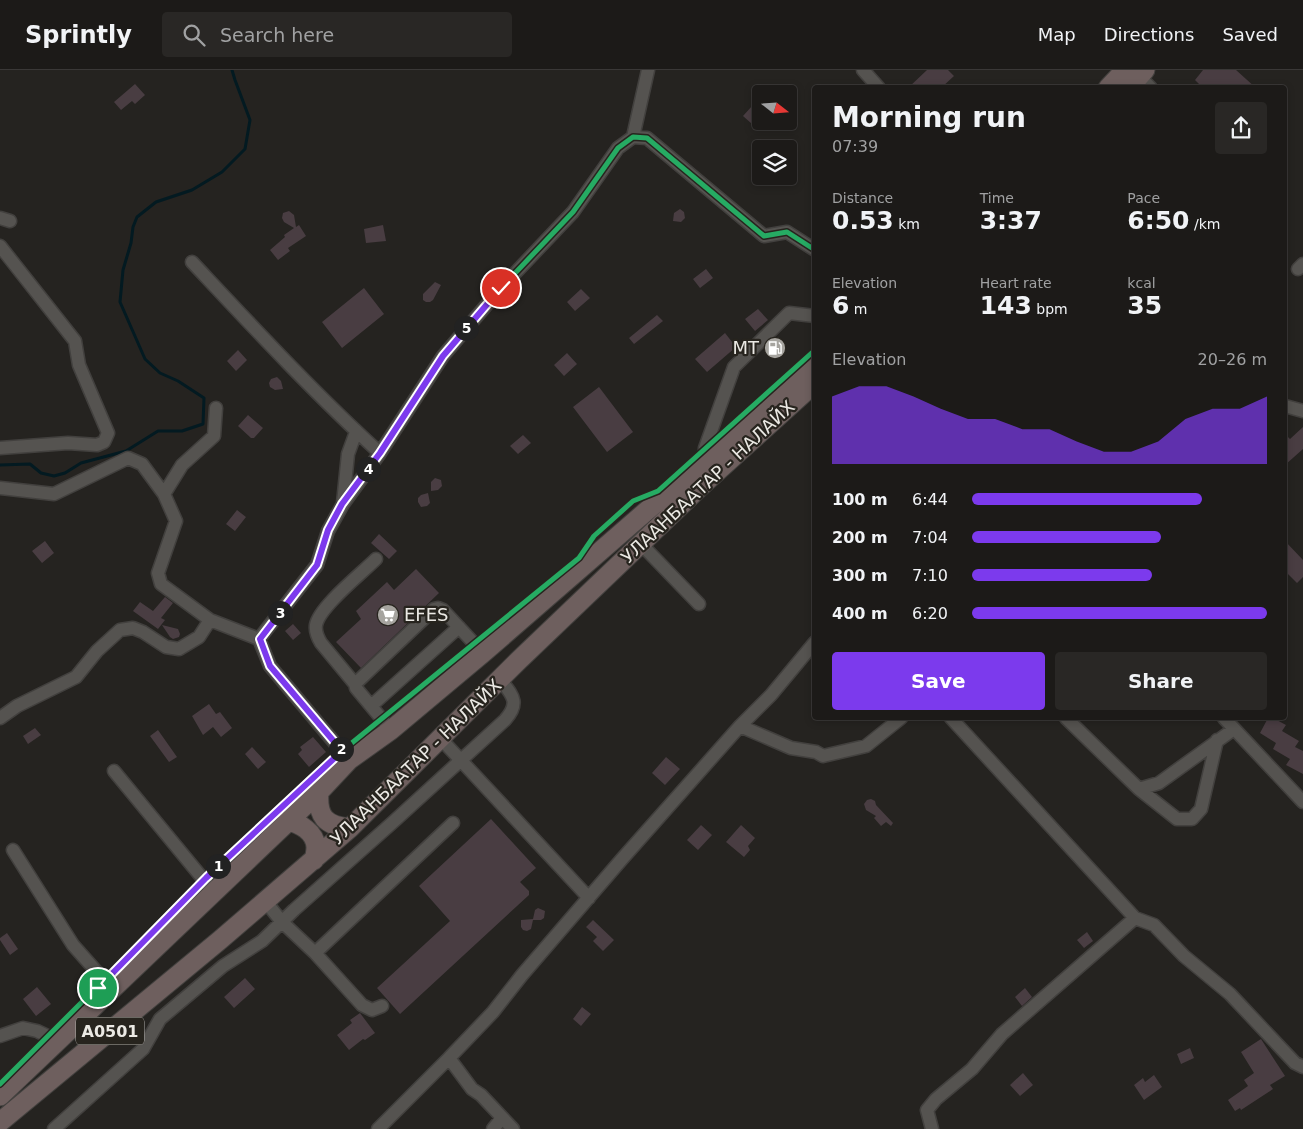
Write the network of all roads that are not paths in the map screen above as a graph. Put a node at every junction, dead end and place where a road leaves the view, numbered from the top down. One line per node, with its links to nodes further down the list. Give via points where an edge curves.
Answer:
1 (648, 70): 6 (street)
2 (863, 70): 4 (street)
3 (1138, 78): 5 (highway)
4 (876, 85)
5 (1117, 85)
6 (633, 137): 8 (street, via 647,138 764,236 787,232); 18 (street, via 618,148 573,212 501,288 443,356)
7 (0, 246): 17 (street, via 75,341 79,365 108,433 104,442 97,445 68,443)
8 (812, 248)
9 (192, 262): 16 (street)
10 (812, 316): 19 (street, via 789,313 734,367 705,448)
11 (812, 365): 19 (highway, УЛААНБААТАР - НАЛАЙХ / A0501)
12 (812, 386): 23 (highway, УЛААНБААТАР - НАЛАЙХ / A0501)
13 (1287, 407): 15 (street)
14 (216, 408): 21 (street, via 214,436 182,465)
15 (1303, 411)
16 (356, 432): 18 (street); 22 (street, via 348,454)
17 (0, 448)
18 (380, 453): 22 (street)
19 (704, 461): 30 (highway, УЛААНБААТАР - НАЛАЙХ / A0501)
20 (0, 488): 21 (street, via 54,494 128,458 142,464)
21 (164, 494): 26 (street, via 176,521 158,573 161,584)
22 (342, 504): 28 (street, via 328,530 317,565)
23 (640, 544): 25 (street); 31 (highway, УЛААНБААТАР - НАЛАЙХ / A0501)
24 (376, 559): 32 (street, via 324,609 316,625 321,643)
25 (699, 604)
26 (210, 620): 28 (street); 34 (street, via 199,637 179,648 166,646 133,628 120,630 76,677 16,706)
27 (459, 627): 30 (street); 32 (street, via 443,610 434,609); 33 (street)
28 (260, 639): 44 (street, via 270,666)
29 (812, 646): 39 (street)
30 (483, 653): 41 (highway, УЛААНБААТАР - НАЛАЙХ / A0501)
31 (500, 680): 42 (highway, УЛААНБААТАР - НАЛАЙХ / A0501); 45 (street, via 514,697 511,713)
32 (355, 684): 33 (street)
33 (370, 706): 41 (street)
34 (0, 718)
35 (898, 720): 39 (street, via 866,746 823,756 791,748)
36 (954, 720): 58 (street)
37 (1068, 720): 47 (street)
38 (1226, 720): 40 (street)
39 (740, 726): 56 (street)
40 (1234, 728): 43 (street); 49 (street)
41 (391, 730): 44 (highway, УЛААНБААТАР - НАЛАЙХ / A0501)
42 (440, 739): 45 (street); 52 (highway, УЛААНБААТАР - НАЛАЙХ / A0501)
43 (1216, 740): 47 (street, via 1159,783); 47 (street, via 1201,808 1192,819 1176,819)
44 (349, 760): 48 (highway, УЛААНБААТАР - НАЛАЙХ / A0501)
45 (460, 762): 56 (street); 59 (street)
46 (114, 771): 55 (street)
47 (1139, 789)
48 (319, 792): 50 (highway, УЛААНБААТАР - НАЛАЙХ / A0501); 52 (highway, via 318,802 324,819 339,828)
49 (1303, 802)
50 (287, 821): 54 (highway, via 307,829 316,846); 55 (highway, УЛААНБААТАР - НАЛАЙХ / A0501)
51 (453, 822): 60 (street)
52 (350, 828): 54 (highway, УЛААНБААТАР - НАЛАЙХ / A0501)
53 (13, 850): 61 (street, via 73,945)
54 (314, 860): 57 (highway, УЛААНБААТАР - НАЛАЙХ / A0501)
55 (213, 892): 61 (highway, УЛААНБААТАР - НАЛАЙХ / A0501)
56 (589, 898): 65 (street, via 493,1012)
57 (266, 902): 59 (street); 69 (highway, УЛААНБААТАР - НАЛАЙХ / A0501)
58 (1135, 918): 66 (street, via 1154,925); 74 (street, via 1002,1034 972,1069 936,1099 927,1110)
59 (282, 922): 60 (street); 70 (street, via 262,941 214,973 160,1020 143,1049)
60 (315, 953): 62 (street, via 362,1005 372,1010)
61 (112, 989): 64 (highway, УЛААНБААТАР - НАЛАЙХ / A0501)
62 (382, 1006)
63 (0, 1036): 64 (street, via 23,1028)
64 (58, 1042): 67 (highway, УЛААНБААТАР - НАЛАЙХ / A0501)
65 (449, 1058): 68 (street, via 472,1089); 71 (street)
66 (1300, 1062)
67 (0, 1096)
68 (502, 1118): 72 (street); 73 (street)
69 (0, 1122)
70 (54, 1129)
71 (378, 1129)
72 (493, 1129)
73 (513, 1129)
74 (932, 1129)

